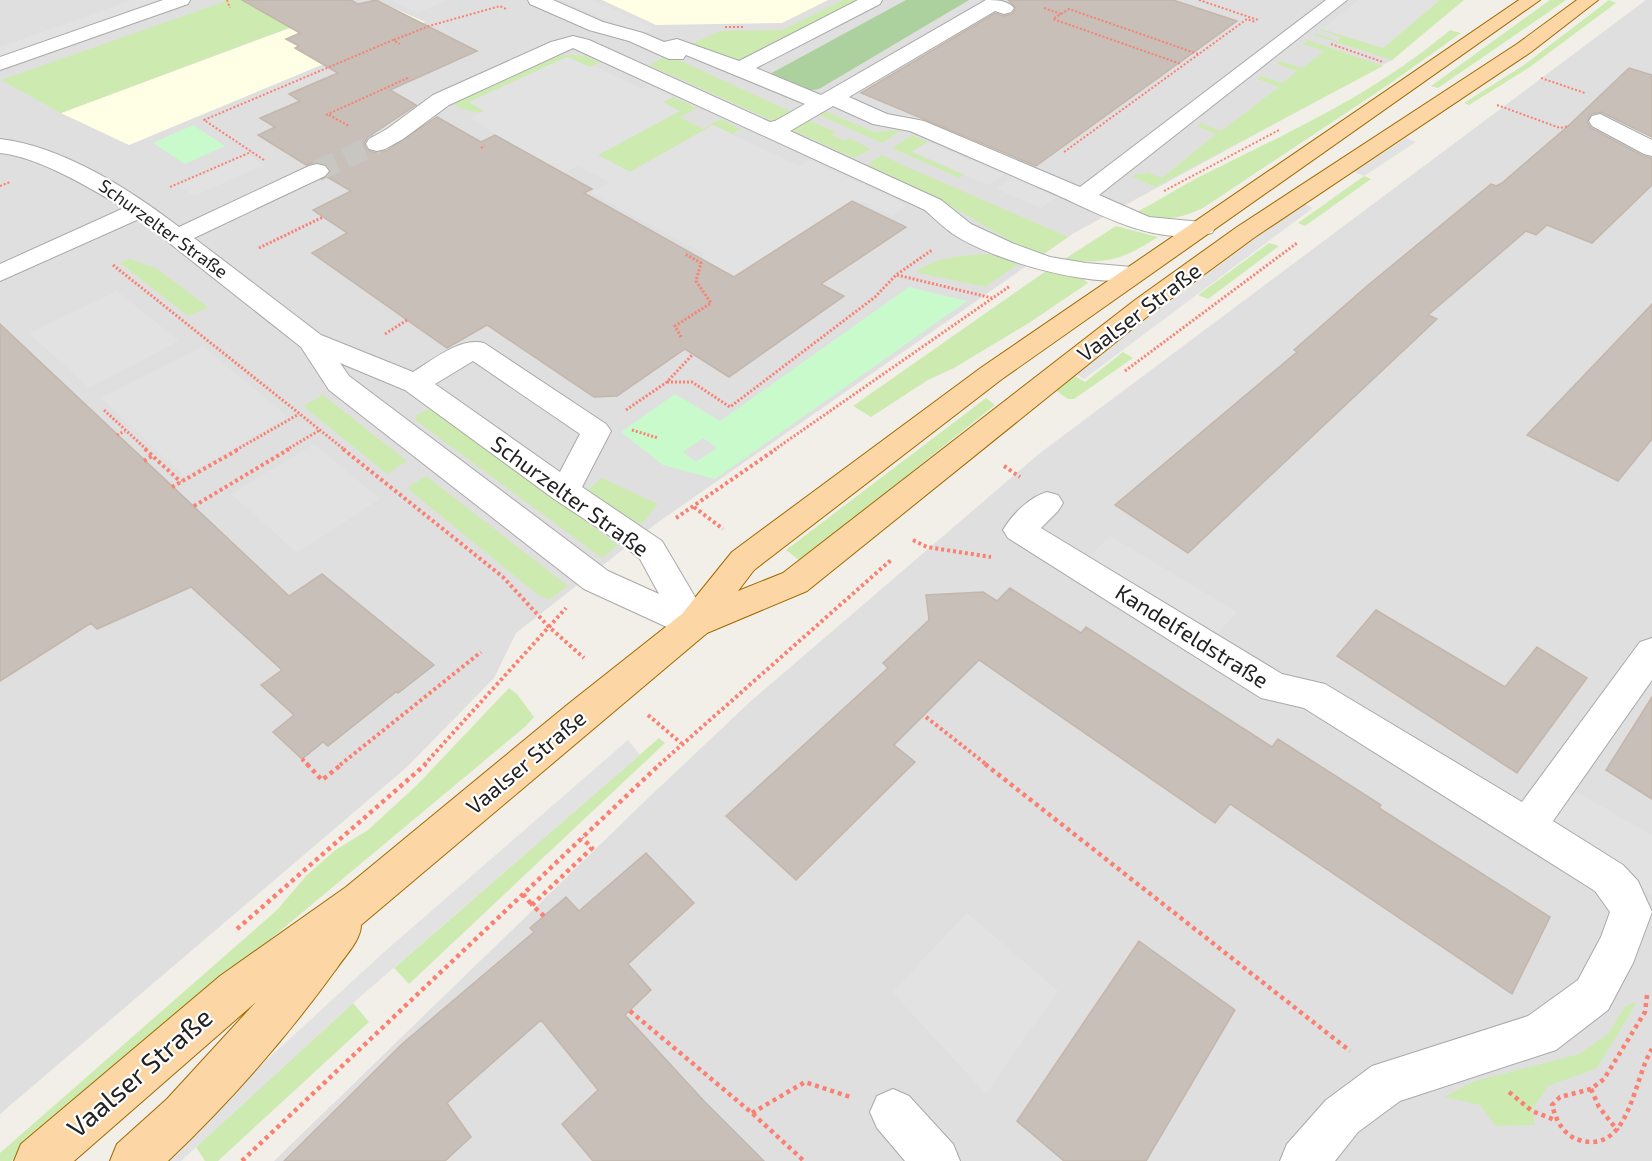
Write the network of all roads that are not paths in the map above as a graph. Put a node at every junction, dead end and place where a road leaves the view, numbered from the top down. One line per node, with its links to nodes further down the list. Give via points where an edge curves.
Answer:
1 (181, 0): 10 (street)
2 (537, 0): 8 (street)
3 (873, 0): 11 (street)
4 (1338, 0): 19 (street)
5 (1531, 0): 21 (main road, Vaalser Straße)
6 (1589, 0): 29 (main road, Vaalser Straße, via 1524,48 1246,232 1144,306 795,582)
7 (999, 4): 12 (street)
8 (596, 26): 9 (street); 11 (street, via 636,37 669,52 677,45)
9 (573, 42): 14 (street); 15 (street, via 441,100 395,134)
10 (0, 64)
11 (740, 68): 12 (street)
12 (826, 100): 14 (street, via 781,127); 19 (street, via 916,126)
13 (1600, 121): 17 (street)
14 (765, 129): 24 (street, via 933,205 962,229 1044,263 1086,271)
15 (362, 135)
16 (0, 146): 20 (street, Schurzelter Straße, via 19,148 84,176)
17 (1652, 149)
18 (308, 166): 22 (street)
19 (1082, 197): 21 (street, via 1132,222 1167,229)
20 (137, 206): 22 (street, Schurzelter Straße); 23 (street)
21 (1203, 228): 24 (main road, Vaalser Straße)
22 (170, 231): 25 (street, Schurzelter Straße)
23 (0, 273)
24 (1134, 273): 29 (main road, Vaalser Straße, via 992,373 743,561)
25 (311, 341): 26 (street, Schurzelter Straße); 29 (street, Schurzelter Straße, via 339,383 596,580)
26 (416, 383): 27 (street, Schurzelter Straße); 27 (street, via 474,349 596,431)
27 (565, 491): 29 (street, Schurzelter Straße, via 651,550)
28 (1037, 492): 31 (street, Kandelfeldstraße, via 1019,530 1274,687 1312,695)
29 (694, 624): 32 (main road, Vaalser Straße)
30 (1652, 652): 31 (street)
31 (1527, 826): 37 (street, Kandelfeldstraße, via 1609,878 1631,912 1618,948 1593,995 1540,1034 1388,1082 1342,1116)
32 (360, 902): 34 (main road, Vaalser Straße, via 235,991); 35 (main road, Vaalser Straße, via 288,999 183,1115)
33 (893, 1112): 36 (street)
34 (38, 1161)
35 (134, 1161)
36 (936, 1161)
37 (1304, 1161)

